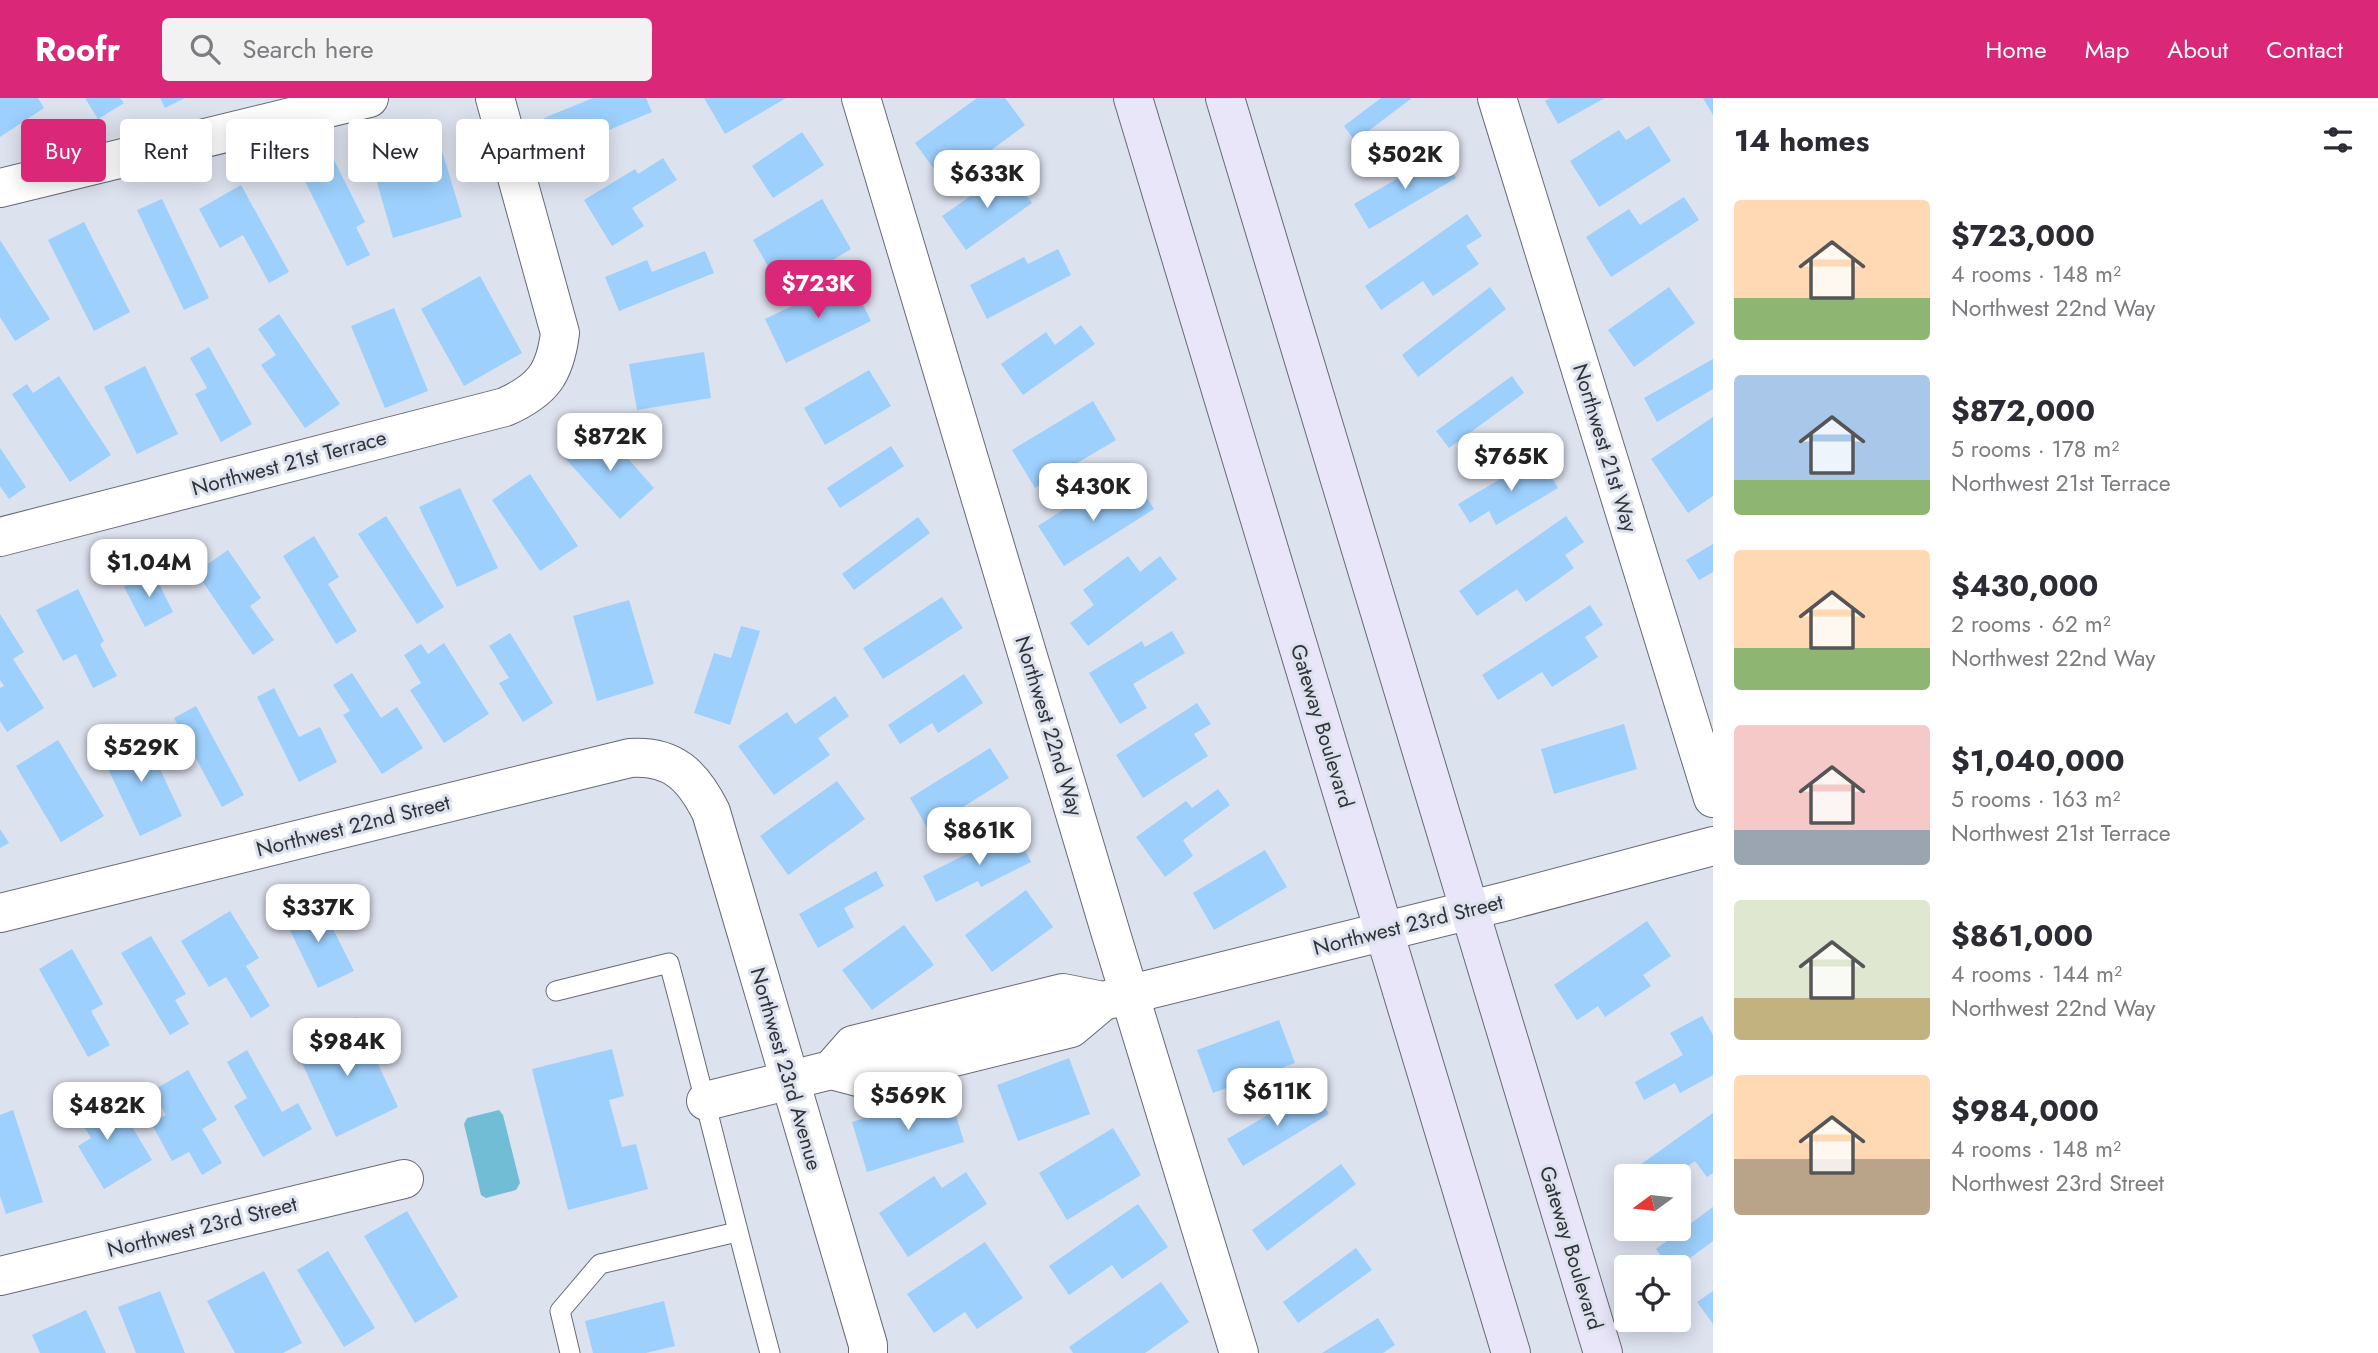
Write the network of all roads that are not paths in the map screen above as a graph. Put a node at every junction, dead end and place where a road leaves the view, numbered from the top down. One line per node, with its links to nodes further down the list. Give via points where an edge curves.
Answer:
1 (369, 98): 7 (street)
2 (495, 98): 8 (street, Northwest 21st Terrace, via 560,333 557,357 546,380 528,397 505,407)
3 (861, 98): 16 (street, Northwest 22nd Way)
4 (1133, 98): 14 (main road, Gateway Boulevard)
5 (1225, 98): 12 (main road, Gateway Boulevard)
6 (1497, 98): 10 (street, Northwest 21st Way)
7 (0, 188)
8 (0, 537)
9 (699, 787): 13 (street, Northwest 22nd Street, via 667,762 630,758); 17 (street, Northwest 23rd Avenue, via 711,812)
10 (1713, 798)
11 (1713, 846): 12 (street, Northwest 23rd Street)
12 (1469, 909): 14 (street, Northwest 23rd Street); 27 (main road, Gateway Boulevard)
13 (0, 913)
14 (1384, 931): 16 (street, Northwest 23rd Street); 26 (main road, Gateway Boulevard)
15 (556, 991): 18 (lane, via 669,963)
16 (1116, 998): 17 (street, Northwest 23rd Street, via 1063,993 853,1045 831,1070); 25 (street, Northwest 22nd Way)
17 (790, 1079): 18 (street, Northwest 23rd Street); 24 (street, Northwest 23rd Avenue)
18 (706, 1101): 20 (lane)
19 (404, 1178): 21 (street, Northwest 23rd Street)
20 (737, 1231): 22 (lane, via 600,1264 560,1311); 23 (lane)
21 (0, 1276)
22 (570, 1353)
23 (771, 1353)
24 (868, 1353)
25 (1239, 1353)
26 (1511, 1353)
27 (1603, 1353)

